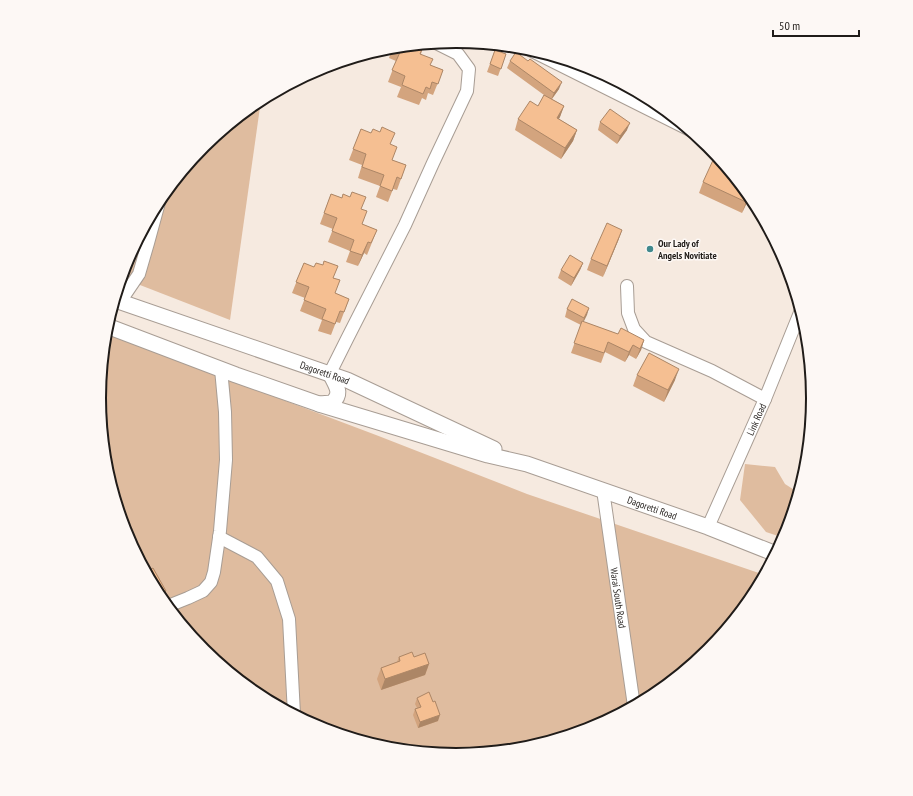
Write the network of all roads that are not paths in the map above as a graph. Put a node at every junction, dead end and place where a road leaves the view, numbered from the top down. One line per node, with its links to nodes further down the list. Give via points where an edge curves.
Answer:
1 (447, 48): 11 (street, via 458,54 469,69 467,91 405,225)
2 (555, 63): 3 (street)
3 (670, 120)
4 (154, 221): 6 (street, via 139,274)
5 (627, 286): 12 (street, via 628,313 634,329 646,342 712,371)
6 (122, 295)
7 (120, 302): 11 (main road, Dagoretti Road)
8 (798, 319): 12 (street, Link Road)
9 (113, 328): 10 (main road, Dagoretti Road)
10 (221, 369): 13 (main road, Dagoretti Road); 17 (street, via 226,460)
11 (330, 375): 13 (main road, via 337,387 338,397 332,403); 14 (main road, Dagoretti Road, via 347,380)
12 (765, 399): 16 (street, Link Road)
13 (320, 404): 14 (main road, Dagoretti Road, via 488,455)
14 (527, 464): 15 (main road, Dagoretti Road)
15 (603, 490): 16 (main road, Dagoretti Road); 20 (street, Warai South Road)
16 (708, 527): 18 (main road, Dagoretti Road)
17 (219, 537): 19 (street, via 211,582 203,591); 21 (street, via 257,557 277,581 289,619)
18 (771, 552)
19 (174, 604)
20 (633, 700)
21 (294, 708)

